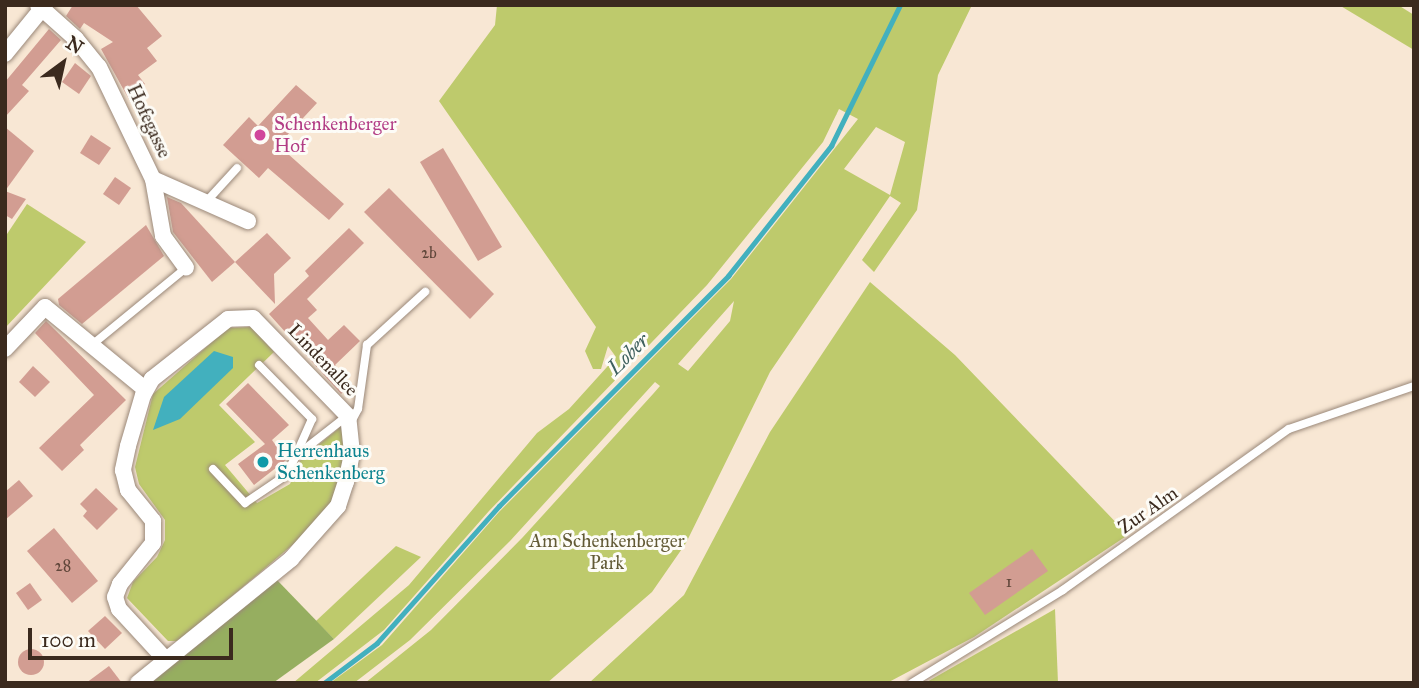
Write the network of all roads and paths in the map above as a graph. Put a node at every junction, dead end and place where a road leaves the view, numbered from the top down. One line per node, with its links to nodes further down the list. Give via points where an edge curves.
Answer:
1 (42, 6): 2 (street); 4 (street, Hofegasse, via 99,67)
2 (5, 54)
3 (237, 168): 5 (lane)
4 (153, 179): 5 (street, Hofegasse); 7 (street, via 163,236)
5 (206, 202): 6 (street, Hofegasse)
6 (248, 220)
7 (186, 268): 9 (lane)
8 (425, 292): 14 (lane, via 368,345 358,409)
9 (93, 344): 10 (street, via 45,307); 13 (street)
10 (5, 349)
11 (259, 365): 15 (lane, via 312,419)
12 (1414, 386): 19 (lane, Zur Alm, via 1289,429 1052,597)
13 (145, 389): 14 (street, Lindenallee, via 228,319 253,318); 17 (street, via 123,470 128,490 153,521 153,543 115,597 119,609)
14 (348, 420): 15 (lane); 17 (street, Lindenallee, via 352,453 338,506 291,559)
15 (296, 456): 16 (lane, via 285,475 246,503)
16 (213, 469)
17 (166, 660): 18 (street, Lindenallee)
18 (138, 683)
19 (912, 683)

